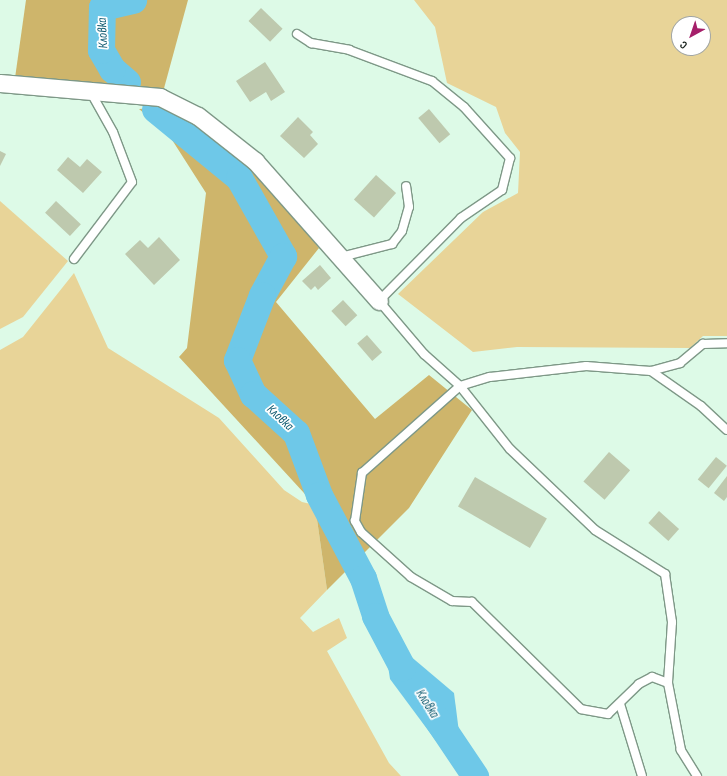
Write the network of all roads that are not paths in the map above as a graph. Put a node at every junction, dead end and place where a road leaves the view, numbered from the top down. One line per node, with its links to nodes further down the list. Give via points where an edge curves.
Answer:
1 (297, 34): 7 (lane, via 311,44 349,50 432,81 464,107 510,158 502,190 461,218)
2 (0, 83): 3 (street)
3 (90, 91): 5 (street, via 160,97 198,116 255,161); 6 (lane, via 113,132 132,182)
4 (406, 186): 5 (lane, via 410,207 402,231 392,244)
5 (340, 258): 7 (street)
6 (74, 259)
7 (379, 301): 10 (lane, via 424,354)
8 (727, 343): 9 (lane, via 703,344 680,363)
9 (651, 371): 10 (lane, via 586,366 490,377); 11 (lane, via 700,406)
10 (460, 386): 12 (lane, via 510,450 595,530 665,574 672,622); 13 (lane, via 362,473 355,521 360,532 411,577 452,601 472,602 581,709 608,714)
11 (727, 430)
12 (668, 683): 13 (lane, via 652,677 639,684); 15 (lane, via 681,750)
13 (620, 704): 14 (lane)
14 (642, 776)
15 (697, 776)

